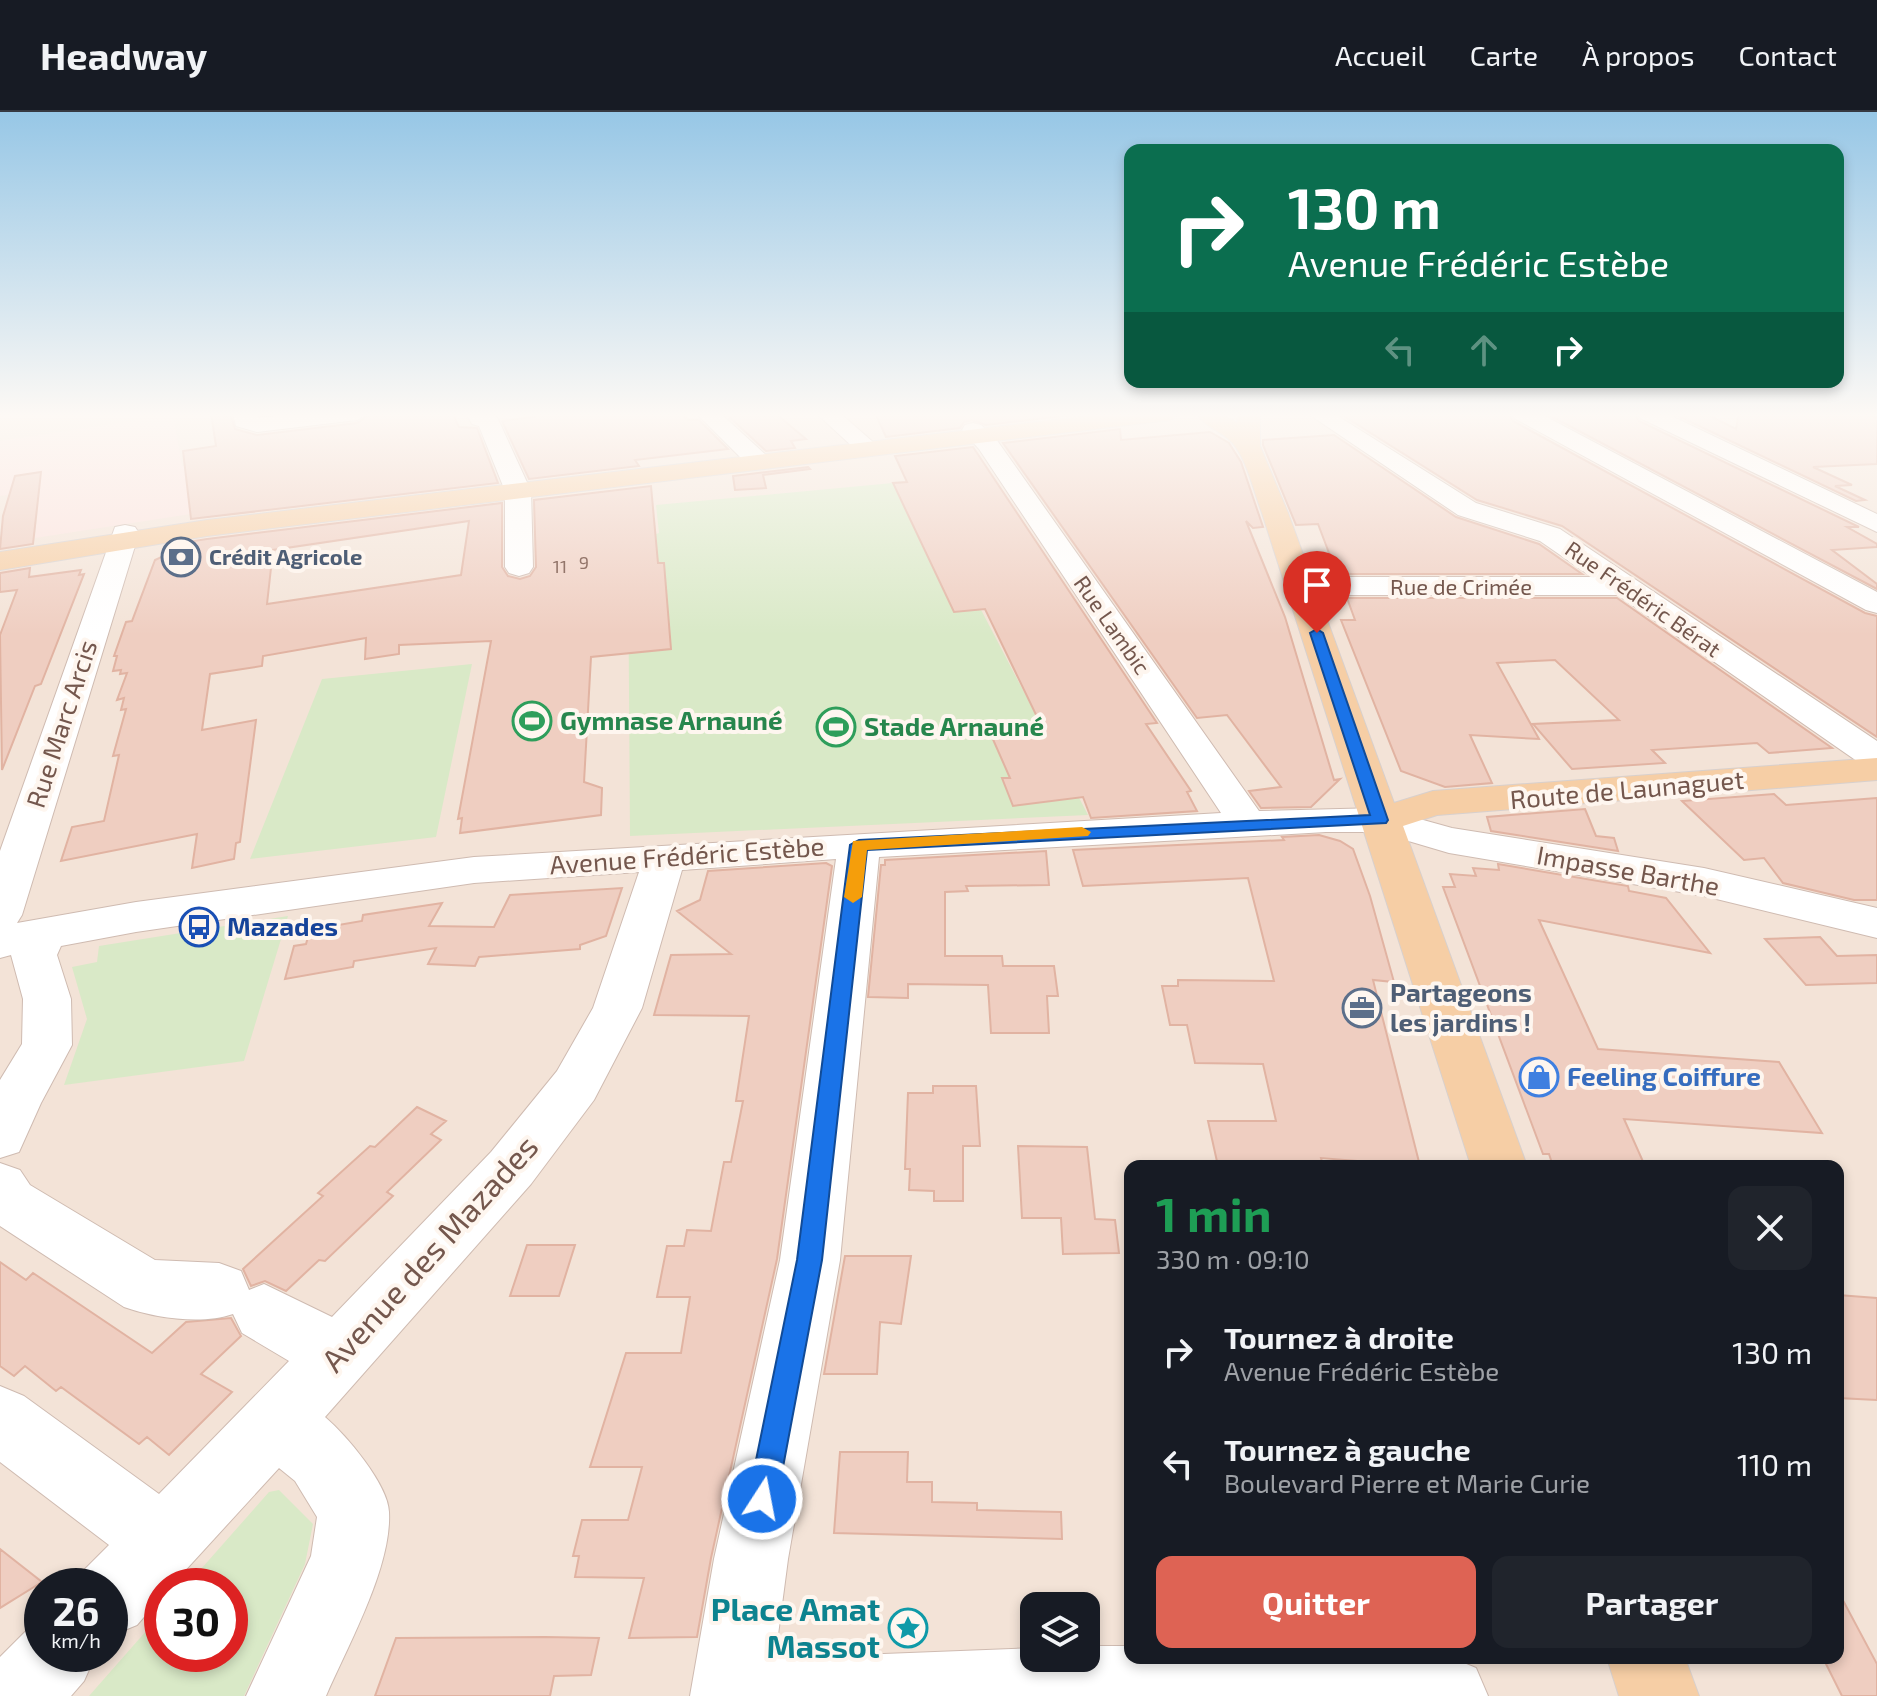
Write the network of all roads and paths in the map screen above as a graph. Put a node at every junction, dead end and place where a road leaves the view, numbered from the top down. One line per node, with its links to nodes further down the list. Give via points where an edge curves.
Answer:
1 (526, 487): 7 (main road)
2 (1017, 487): 19 (street, Rue Lambic)
3 (1263, 487): 13 (main road)
4 (1433, 487): 14 (street, Rue Frédéric Bérat, via 1467,509 1550,535)
5 (1659, 487): 15 (street)
6 (1801, 487): 8 (street)
7 (517, 488): 9 (main road); 12 (street)
8 (1877, 524)
9 (124, 537): 10 (main road); 11 (main road); 23 (street, Rue Marc Arcis)
10 (0, 554)
11 (0, 561)
12 (519, 567)
13 (1301, 586): 14 (street, Rue de Crimée); 18 (main road)
14 (1620, 586): 16 (street, Rue Frédéric Bérat)
15 (1877, 604)
16 (1877, 758)
17 (1877, 769): 18 (main road, Route de Launaguet, via 1433,803)
18 (1380, 820): 19 (street, Avenue Frédéric Estèbe); 22 (street, Impasse Barthe, via 1449,840 1704,882); 25 (main road)
19 (1248, 824): 20 (street, Avenue Frédéric Estèbe)
20 (859, 845): 21 (street, Avenue Frédéric Estèbe); 34 (street, via 810,1260 751,1559)
21 (665, 857): 23 (street, Avenue Frédéric Estèbe, via 474,870); 27 (street, Avenue des Mazades, via 618,1010 594,1056 496,1185)
22 (1877, 923)
23 (14, 930): 24 (street, Rue Marc Arcis, via 34,955 47,999 47,1045)
24 (0, 1136)
25 (1497, 1160)
26 (0, 1187): 27 (street, via 10,1202 146,1287 242,1302)
27 (340, 1355): 29 (street, Avenue des Mazades)
28 (0, 1420): 30 (street)
29 (277, 1421): 30 (street, Avenue des Mazades); 36 (street, via 319,1457 354,1510 347,1561)
30 (163, 1541): 31 (street, Avenue des Mazades)
31 (128, 1579)
32 (1648, 1664): 38 (main road)
33 (40, 1672): 35 (street)
34 (731, 1692): 37 (street, via 858,1695 1109,1685)
35 (18, 1696)
36 (286, 1696)
37 (1448, 1696)
38 (1659, 1696)

